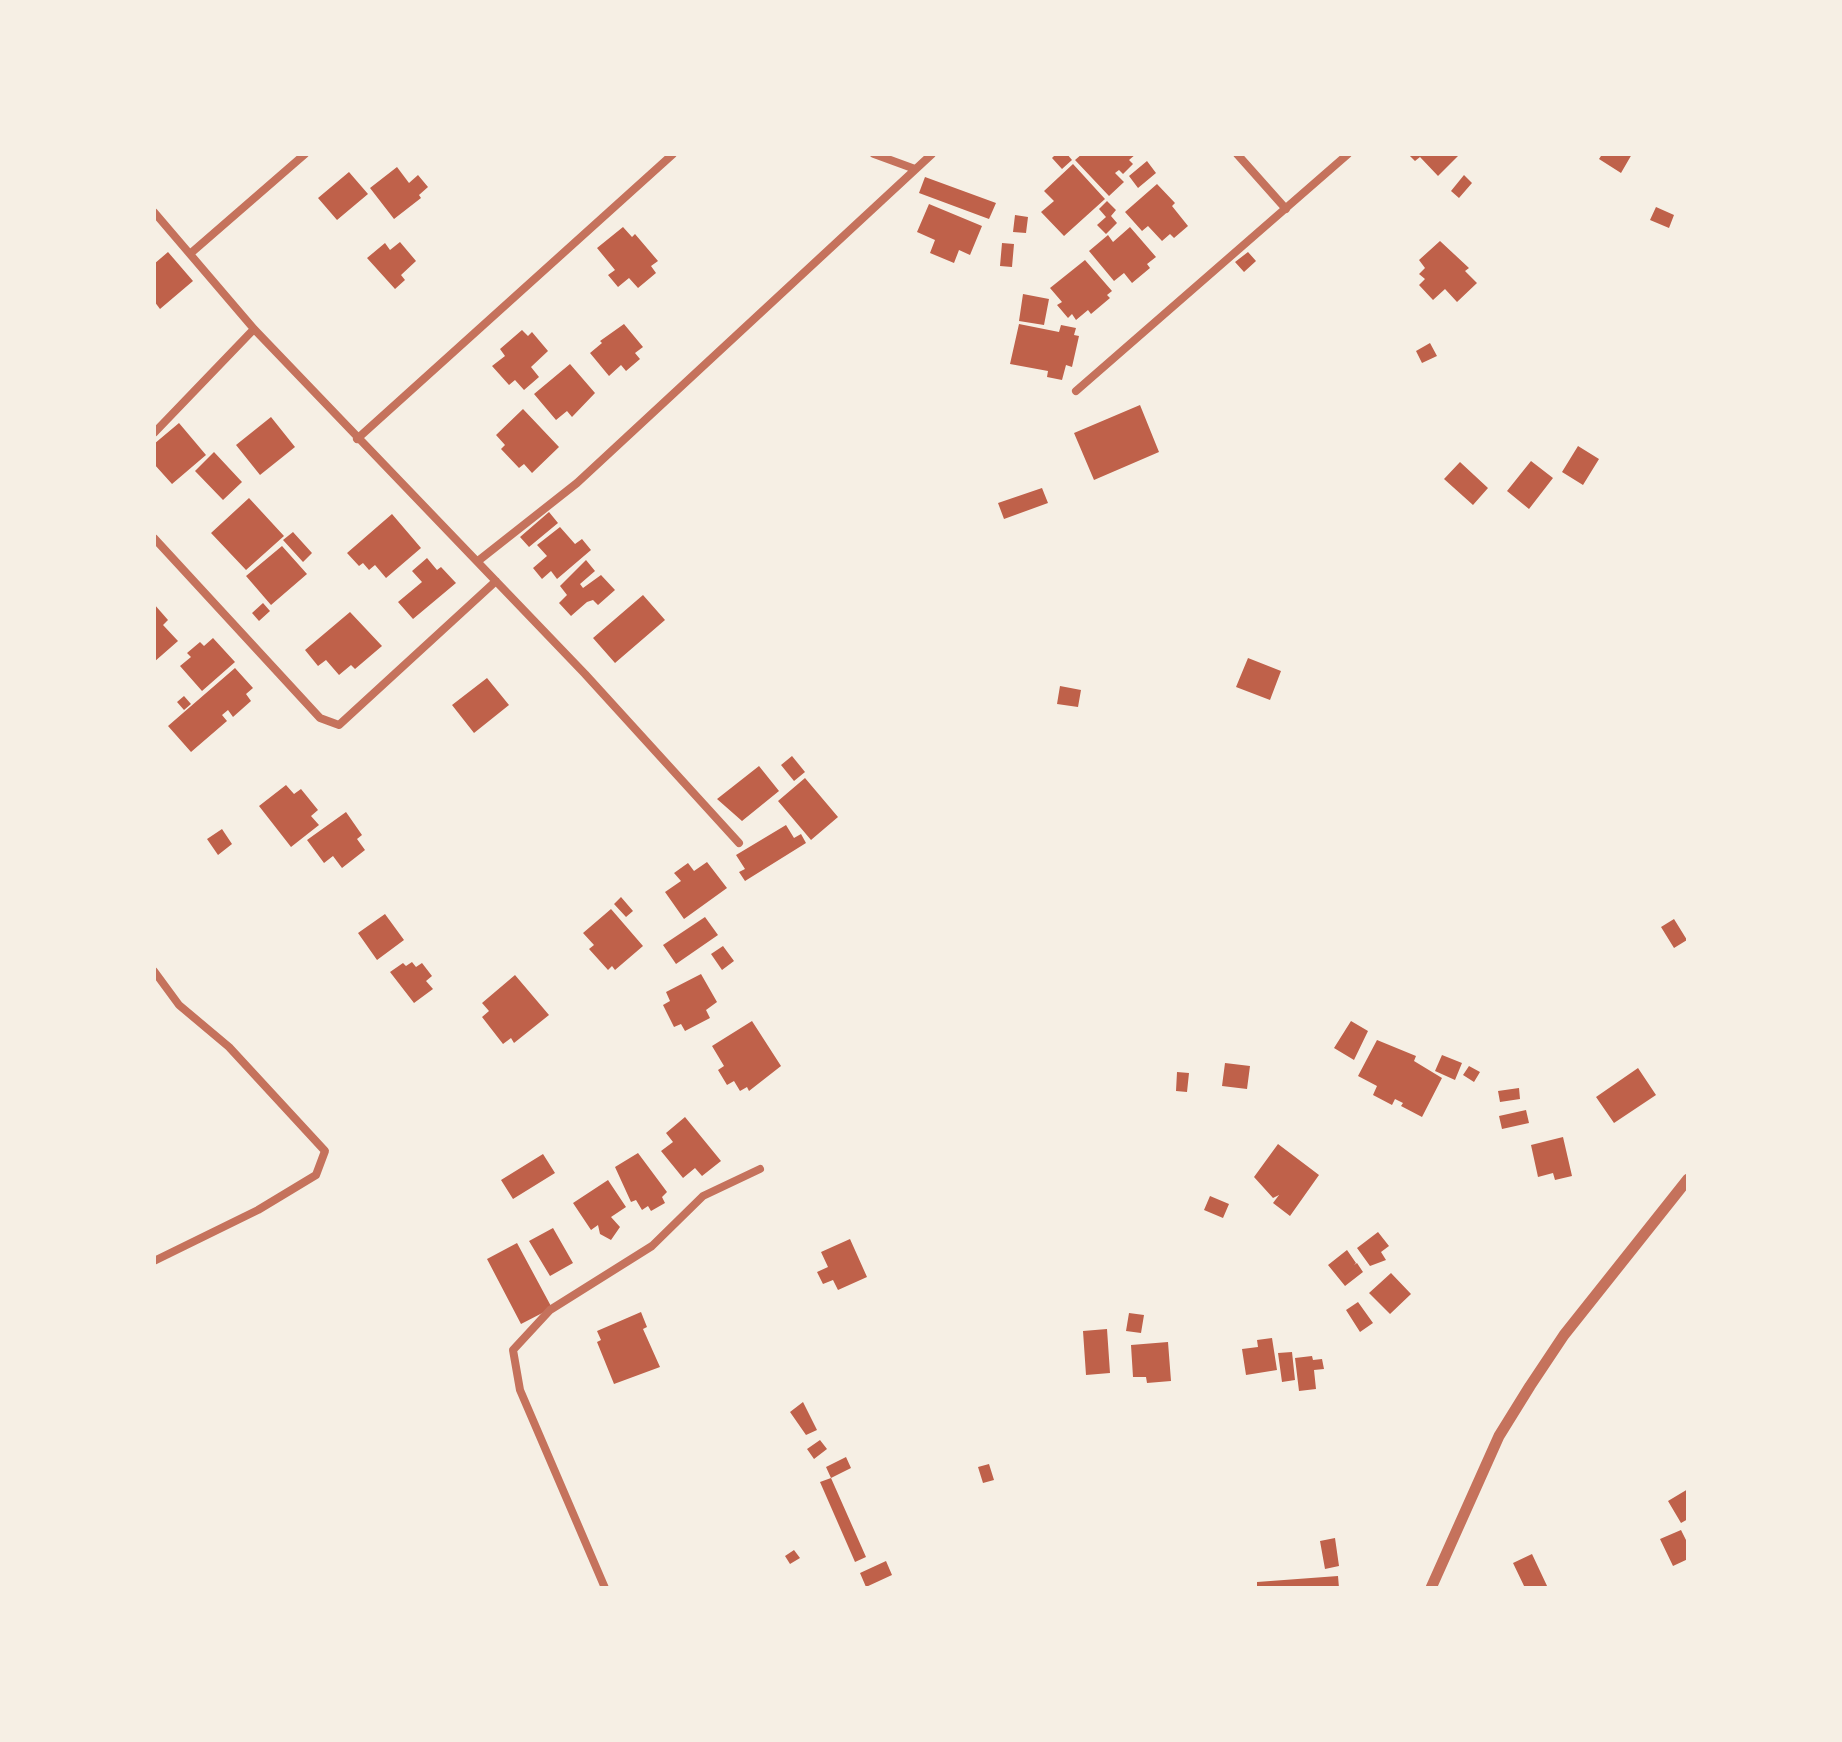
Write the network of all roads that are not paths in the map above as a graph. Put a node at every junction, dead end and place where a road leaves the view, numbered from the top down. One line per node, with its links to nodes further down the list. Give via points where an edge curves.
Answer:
1 (305, 154): 10 (street)
2 (673, 154): 14 (street)
3 (874, 154): 7 (street)
4 (932, 154): 7 (street)
5 (1237, 154): 8 (street)
6 (1348, 154): 8 (street)
7 (915, 169): 16 (street, via 588,473)
8 (1286, 209): 12 (street)
9 (154, 212): 10 (street)
10 (191, 253): 11 (street)
11 (254, 329): 13 (street); 14 (street)
12 (1076, 391)
13 (154, 433)
14 (357, 439): 16 (street)
15 (154, 538): 17 (street, via 320,718 339,725)
16 (478, 561): 17 (street)
17 (496, 581): 18 (street)
18 (739, 843)
19 (154, 971): 22 (street, via 179,1005 229,1047 325,1151 316,1175 258,1210)
20 (760, 1169): 23 (street, via 703,1196 652,1246 550,1310 513,1350 520,1390)
21 (1688, 1179): 24 (street, via 1530,1386 1499,1436)
22 (154, 1260)
23 (605, 1588)
24 (1431, 1588)

